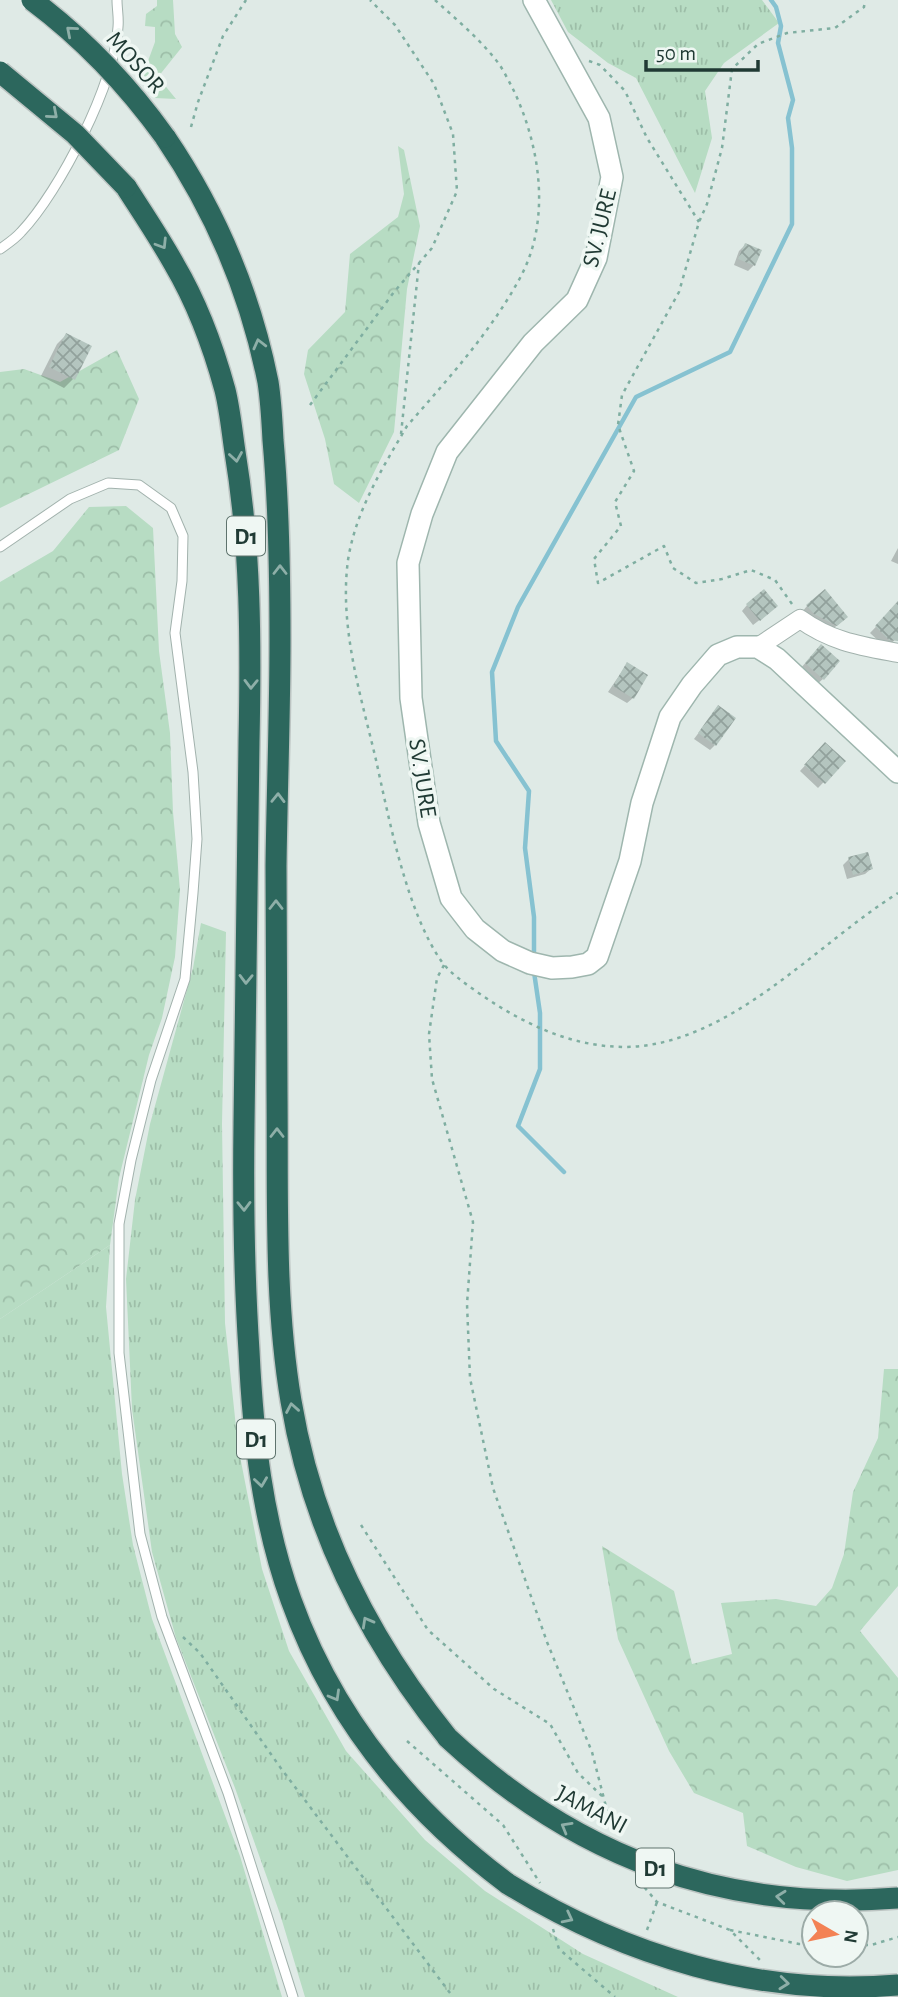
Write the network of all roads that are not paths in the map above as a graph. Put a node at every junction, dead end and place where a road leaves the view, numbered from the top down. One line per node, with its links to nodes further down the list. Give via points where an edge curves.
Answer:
1 (32, 0): 10 (highway, MOSOR / D1, one-way to 1, bridge, via 403,1680 348,1584 307,1476 290,1399 278,1225 279,521 268,385 249,305 227,245 199,189 165,137 101,60)
2 (117, 0): 5 (lane, via 118,28 110,64 90,119 58,183 20,233)
3 (534, 0): 7 (street, SV. JURE, via 599,118 612,177 596,258 577,300 533,343 447,452 408,563 411,698 429,823 451,898 475,929 503,951 537,964 572,967 597,957 630,861 642,803 670,717 718,655 737,647)
4 (0, 72): 12 (highway, D1, one-way to 12, bridge, via 75,134 126,187 176,267 204,326 226,394 244,503 251,629 244,1155 252,1405 264,1503 304,1634 329,1685 392,1777 467,1852 540,1903 606,1936 710,1971 819,1986)
5 (0, 249)
6 (0, 547): 13 (lane, via 70,499 108,483 139,485 171,508 183,536 175,633 197,839 187,967 151,1080 119,1224 119,1353 140,1534 162,1617 228,1793)
7 (758, 647): 8 (street, via 800,619 846,643); 9 (street, via 777,659)
8 (898, 653)
9 (898, 772)
10 (448, 1738): 11 (highway, JAMANI / D1, one-way to 10, bridge, via 840,1901 773,1896 707,1884 644,1864 525,1802)
11 (898, 1898)
12 (898, 1986)
13 (293, 1997)

